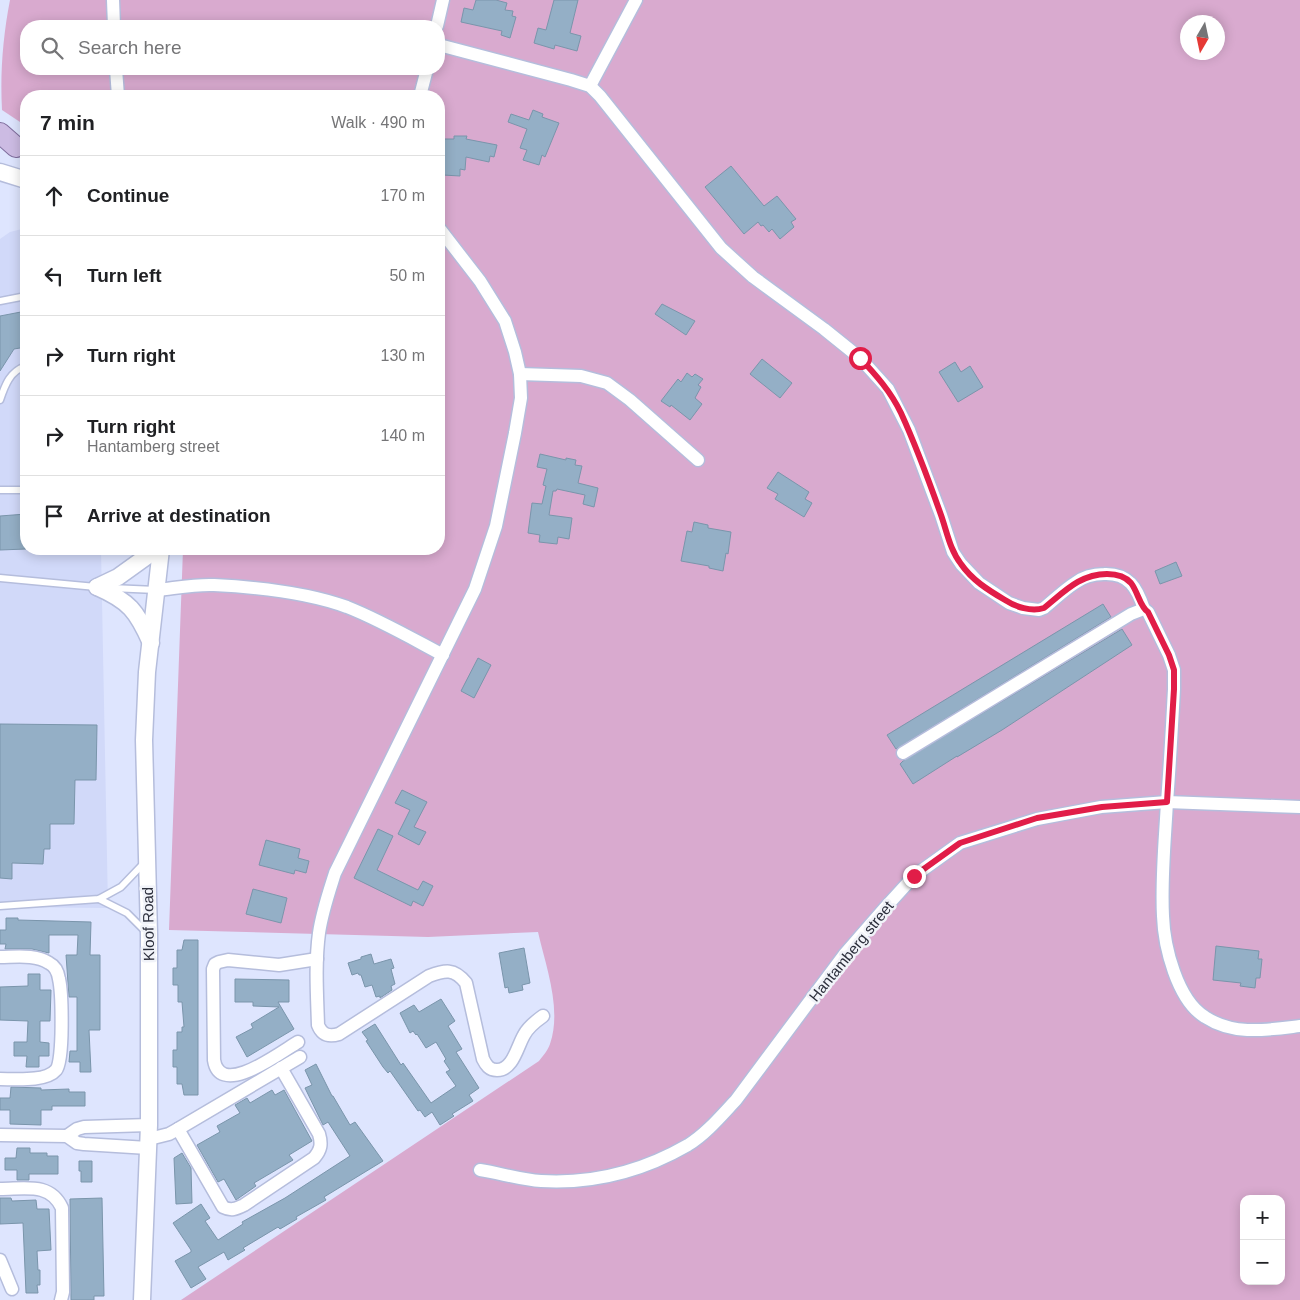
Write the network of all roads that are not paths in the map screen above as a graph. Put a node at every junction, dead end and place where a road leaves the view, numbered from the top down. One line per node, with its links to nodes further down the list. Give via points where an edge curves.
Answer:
1 (113, 0): 4 (street)
2 (443, 0): 5 (street)
3 (636, 0): 9 (street)
4 (114, 20)
5 (438, 20)
6 (445, 47): 9 (street)
7 (116, 75): 10 (street)
8 (425, 75): 11 (street)
9 (590, 86): 30 (street, via 721,248 860,358 888,389 940,510 953,552 979,583 1009,602 1039,610 1076,582 1099,574 1116,574 1132,584)
10 (118, 90)
11 (422, 90)
12 (0, 133): 13 (main road)
13 (14, 147)
14 (0, 172): 15 (street)
15 (20, 178)
16 (445, 236): 20 (street, via 480,281 505,321)
17 (20, 297): 18 (lane)
18 (0, 301)
19 (20, 369): 21 (lane, via 6,382)
20 (520, 374): 22 (street, via 581,376 607,383); 32 (street, via 521,398 496,526 475,589)
21 (0, 400)
22 (698, 460)
23 (0, 490): 24 (lane)
24 (20, 490)
25 (149, 555): 28 (street, via 118,577)
26 (160, 555): 29 (street, Kloof Road)
27 (0, 578): 28 (lane)
28 (97, 587): 29 (lane); 31 (street, via 118,596 134,610)
29 (157, 590): 31 (street, Kloof Road); 32 (street, via 213,584 311,598 346,607)
30 (1144, 609): 33 (street); 34 (street, via 1174,670)
31 (151, 643): 36 (street, Kloof Road, via 144,740)
32 (443, 655): 41 (street, via 335,873 319,932)
33 (903, 753)
34 (1167, 802): 35 (street, Hantamberg street); 43 (street, via 1162,917 1172,964 1188,1003 1203,1017 1237,1030); 52 (street, Hantamberg street, via 1102,807 1037,818 960,843 941,856 914,876 884,909 844,955 736,1100 689,1144 622,1174 583,1181 539,1181)
35 (1300, 808)
36 (147, 860): 37 (lane, via 121,886); 39 (street, Kloof Road)
37 (99, 899): 38 (lane); 39 (lane, via 127,913)
38 (0, 906)
39 (148, 935): 51 (street, Kloof Road)
40 (0, 957): 47 (street, via 42,959 51,963 60,986 61,1031 61,1058 56,1070 42,1078)
41 (317, 960): 42 (street, via 318,1025 326,1035 339,1034 441,971 450,971 466,983 482,1059 487,1067 503,1070 510,1065 524,1035); 44 (street, via 279,965 228,960 219,962 213,969 214,1060 219,1072 243,1074)
42 (543, 1016)
43 (1300, 1026)
44 (298, 1042)
45 (300, 1057): 46 (street)
46 (281, 1068): 48 (street); 48 (street, via 319,1134 321,1146 314,1158 244,1205 229,1210 223,1206)
47 (0, 1079)
48 (178, 1129): 51 (street)
49 (0, 1135): 50 (street)
50 (67, 1136): 51 (street, via 84,1144); 51 (street, via 84,1127)
51 (149, 1137): 57 (street, Kloof Road)
52 (480, 1170)
53 (0, 1189): 56 (street, via 41,1189 58,1198 62,1208)
54 (0, 1260): 55 (street)
55 (12, 1289)
56 (61, 1300)
57 (142, 1300)

